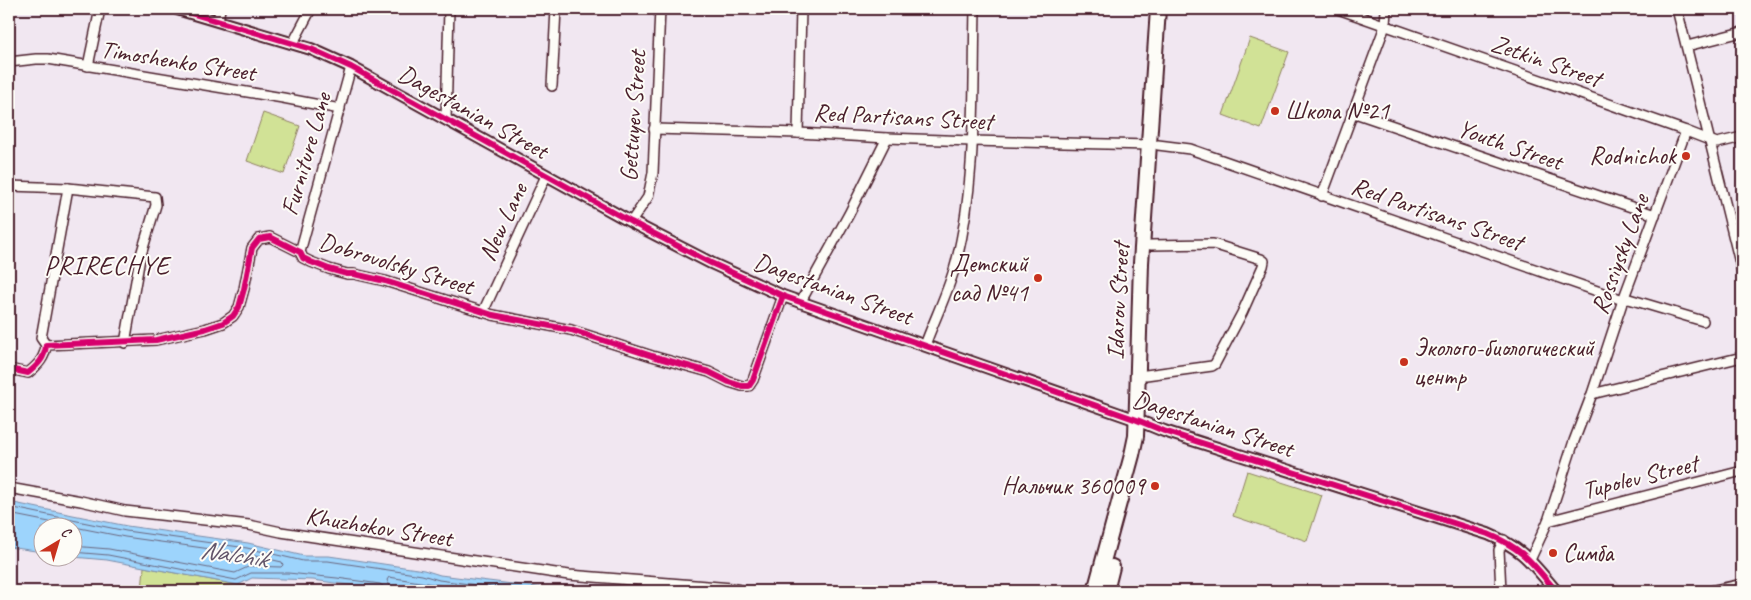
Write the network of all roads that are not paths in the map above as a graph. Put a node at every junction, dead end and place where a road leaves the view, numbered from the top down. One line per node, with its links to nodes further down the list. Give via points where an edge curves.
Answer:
1 (100, 9): 21 (street)
2 (177, 9): 15 (street, Dagestanian Street)
3 (220, 9): 15 (street)
4 (312, 9): 18 (street)
5 (449, 9): 26 (street)
6 (556, 9): 23 (street)
7 (660, 9): 27 (street, Gettuyev Street)
8 (801, 9): 29 (street)
9 (975, 9): 32 (street)
10 (1158, 9): 34 (main road, Idarov Street)
11 (1167, 9): 34 (main road, Idarov Street)
12 (1338, 9): 16 (street, Zetkin Street)
13 (1386, 9): 16 (street)
14 (1677, 9): 19 (street)
15 (218, 21): 18 (street, Dagestanian Street)
16 (1384, 26): 25 (street); 28 (street, Zetkin Street)
17 (1742, 32): 19 (street)
18 (293, 42): 22 (street, Dagestanian Street)
19 (1687, 46): 33 (street)
20 (9, 62): 21 (street, Timoshenko Street, via 42,59)
21 (88, 66): 24 (street, Timoshenko Street)
22 (351, 67): 24 (street, Furniture Lane); 26 (street, Dagestanian Street)
23 (552, 86)
24 (340, 109): 43 (street, Furniture Lane)
25 (1352, 112): 38 (street); 39 (street, Youth Street)
26 (446, 120): 35 (street, Dagestanian Street)
27 (654, 129): 29 (street, Red Partisans Street); 40 (street, Gettuyev Street, via 652,186)
28 (1686, 131): 33 (street, Zetkin Street); 39 (street, Rossiysky Lane)
29 (798, 133): 31 (street, Red Partisans Street)
30 (1742, 137): 33 (street, Zetkin Street, via 1716,143)
31 (887, 138): 32 (street, Red Partisans Street); 47 (street)
32 (972, 141): 34 (street, Red Partisans Street); 52 (street, via 969,196 955,264)
33 (1709, 141): 42 (street)
34 (1154, 145): 38 (street, Red Partisans Street, via 1190,149); 41 (main road, Idarov Street); 57 (main road, Idarov Street, via 1141,263)
35 (546, 176): 40 (street, Dagestanian Street); 48 (street, New Lane)
36 (9, 186): 37 (street)
37 (68, 188): 50 (street, via 155,197 156,205 140,258); 51 (street, via 41,338)
38 (1322, 196): 46 (street, Red Partisans Street)
39 (1655, 215): 46 (street, Rossiysky Lane)
40 (631, 222): 45 (street, Dagestanian Street)
41 (1151, 245): 55 (main road, Idarov Street); 55 (street, via 1213,244 1264,261 1215,364)
42 (1739, 246): 44 (street)
43 (300, 252): 48 (street, Dobrovolsky Street, via 303,258 329,269 385,282); 50 (street, Dobrovolsky Street, via 270,237 259,239 252,248 239,307 233,316 223,323 178,336)
44 (1742, 271)
45 (783, 296): 47 (street, Dagestanian Street); 48 (street, Dobrovolsky Street, via 749,386 571,330)
46 (1624, 300): 49 (street, Red Partisans Street); 56 (street, Rossiysky Lane)
47 (800, 303): 52 (street, Dagestanian Street)
48 (483, 312)
49 (1703, 321)
50 (125, 343): 51 (street, Dobrovolsky Street)
51 (46, 345): 54 (street, via 42,360 28,373)
52 (924, 345): 57 (street, Dagestanian Street)
53 (1742, 357): 56 (street)
54 (9, 370)
55 (1146, 375): 57 (main road, Idarov Street)
56 (1592, 394): 60 (street, Rossiysky Lane)
57 (1141, 422): 61 (street, Dagestanian Street); 65 (main road, Idarov Street); 66 (main road, Idarov Street, via 1139,462)
58 (1742, 471): 60 (street, Tupolev Street)
59 (9, 488): 64 (street, Khuzhokov Street, via 125,511 249,525 569,575)
60 (1548, 521): 62 (street, Rossiysky Lane)
61 (1504, 540): 62 (street, Dagestanian Street); 67 (street, via 1499,550)
62 (1530, 560): 68 (street, Dagestanian Street)
63 (1742, 584): 69 (street)
64 (745, 591)
65 (1095, 591)
66 (1106, 591)
67 (1501, 591)
68 (1556, 591)
69 (1714, 591)

